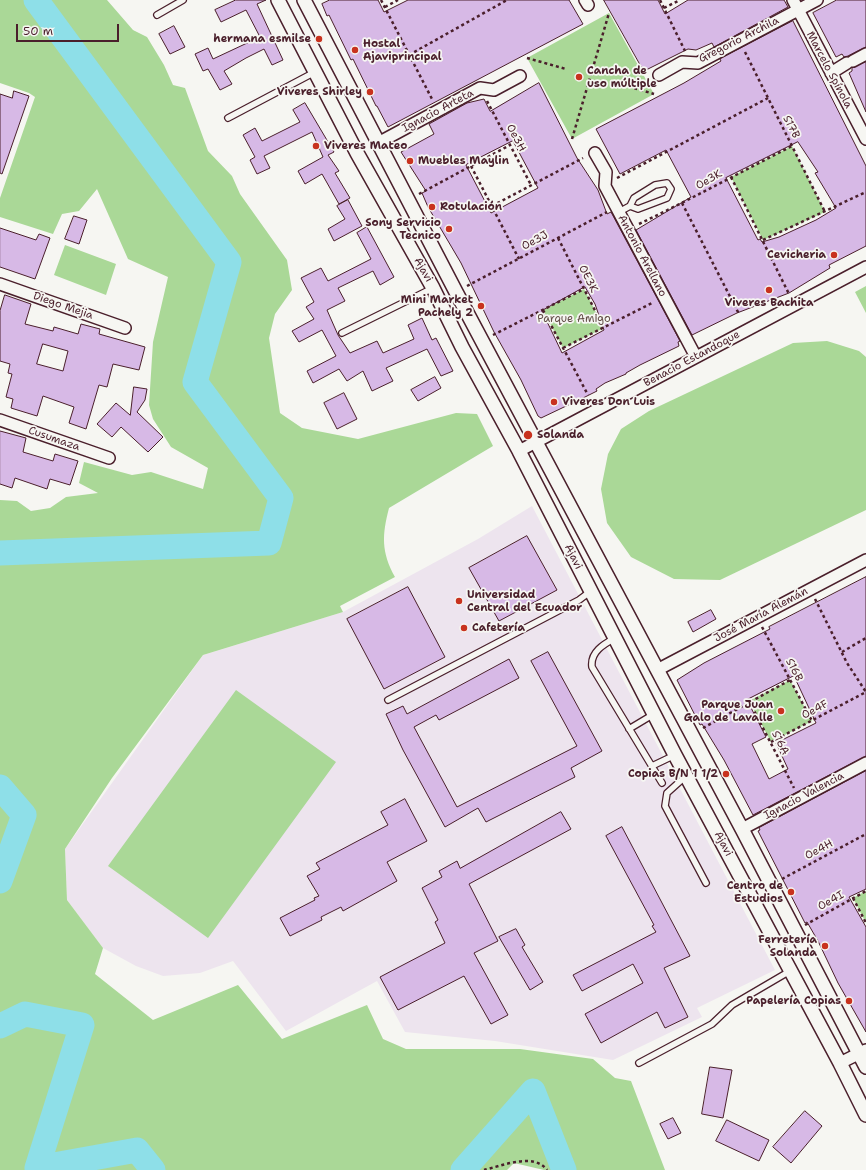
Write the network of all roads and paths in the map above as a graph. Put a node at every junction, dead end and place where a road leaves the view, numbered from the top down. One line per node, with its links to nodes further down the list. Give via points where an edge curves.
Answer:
1 (184, 0): 14 (lane)
2 (278, 0): 21 (street, Ajavi)
3 (304, 0): 33 (street, Ajavi)
4 (381, 0): 11 (path)
5 (398, 0): 11 (path)
6 (507, 0): 17 (path)
7 (660, 0): 12 (path)
8 (680, 0): 12 (path)
9 (817, 0): 10 (street, Gregorio Archila)
10 (795, 5): 22 (street, Marcelo Spínola); 23 (street, Gregorio Archila, via 698,63 682,62)
11 (385, 7): 17 (path)
12 (664, 8): 18 (path)
13 (609, 13): 31 (path)
14 (157, 15)
15 (743, 49): 28 (path, S17B)
16 (866, 54): 22 (street)
17 (410, 55): 29 (path)
18 (688, 57)
19 (527, 58): 20 (path)
20 (566, 69)
21 (315, 72): 30 (lane); 56 (street, Ajavi)
22 (831, 73): 32 (street, Marcelo Spínola)
23 (659, 75)
24 (520, 76): 33 (street, Ignacio Arteta, via 494,90 480,88)
25 (617, 83): 26 (path)
26 (654, 94)
27 (485, 98): 34 (path, Oe3H)
28 (768, 98): 35 (path, S17B); 40 (path)
29 (435, 105)
30 (228, 118)
31 (572, 139)
32 (866, 139)
33 (378, 142): 70 (street, Ajavi)
34 (510, 146): 38 (path); 41 (path, Oe3H)
35 (792, 146): 39 (path, Oe3K); 48 (path, S17B)
36 (595, 153): 47 (street, Antonio Arellano, via 606,172 605,186)
37 (583, 158): 41 (path)
38 (471, 166): 43 (path); 45 (path)
39 (731, 177): 44 (path, Oe3K); 51 (path)
40 (614, 179)
41 (531, 185): 45 (path)
42 (866, 192): 48 (path)
43 (419, 194)
44 (682, 203): 49 (path, Oe3K); 61 (path)
45 (492, 206): 52 (path)
46 (630, 206): 46 (lane, via 638,209 666,198 671,189 667,183 655,185 634,198); 47 (lane)
47 (615, 211): 50 (path, Oe3J); 67 (street, Antonio Arellano)
48 (825, 212): 51 (path)
49 (634, 226)
50 (558, 238): 52 (path, Oe3J); 57 (path, OE3K)
51 (763, 240): 58 (path)
52 (519, 259): 55 (path, Oe3J)
53 (866, 267): 67 (street, Benacio Estandoque)
54 (0, 284): 62 (street, Diego Mejia)
55 (467, 286)
56 (433, 288): 64 (lane); 71 (street, Ajavi, via 462,348)
57 (584, 289): 60 (path); 63 (path, OE3K)
58 (790, 296)
59 (656, 301): 63 (path)
60 (543, 310): 65 (path); 66 (path)
61 (739, 314)
62 (125, 328)
63 (604, 328): 66 (path)
64 (342, 333)
65 (493, 335)
66 (563, 348): 68 (path)
67 (696, 357): 70 (street, Benacio Estandoque)
68 (588, 395)
69 (0, 420): 72 (street, Cusumaza)
70 (536, 442): 71 (street, Benacio Estandoque); 80 (street, Ajavi)
71 (519, 451): 74 (street, Ajavi)
72 (109, 458)
73 (866, 560): 80 (street, José María Alemán)
74 (591, 591): 77 (street, Ajavi); 83 (lane, via 579,600)
75 (815, 599): 79 (path)
76 (762, 627): 81 (path, S16B)
77 (615, 638): 85 (street, Ajavi); 87 (lane, via 596,651 591,662)
78 (866, 638): 79 (path)
79 (842, 652): 82 (path)
80 (657, 670): 96 (street, Ajavi)
81 (790, 680): 84 (path); 86 (path, S16B)
82 (866, 692): 86 (path, Oe4F)
83 (388, 700)
84 (749, 701): 88 (path); 89 (path, S16A)
85 (654, 714): 87 (lane); 90 (street, Ajavi)
86 (812, 721): 89 (path, Oe4F)
87 (629, 729): 92 (lane)
88 (700, 729)
89 (771, 742): 95 (path, S16A)
90 (675, 755): 92 (lane); 93 (street, Ajavi)
91 (866, 763): 96 (street, Ignacio Valencia)
92 (652, 766): 94 (lane)
93 (686, 776): 99 (lane, via 667,793 665,806); 104 (street, Ajavi)
94 (662, 784)
95 (796, 792)
96 (742, 829): 105 (street, Ajavi)
97 (866, 834): 98 (path, Oe4H)
98 (780, 880)
99 (706, 883)
100 (866, 891): 101 (path, Oe4I)
101 (853, 898): 102 (path); 103 (path, Oe4I)
102 (866, 923)
103 (805, 925)
104 (790, 971): 106 (lane, via 732,1005 712,1024); 107 (street, Ajavi)
105 (863, 1051): 107 (street); 108 (street, Ajavi)
106 (639, 1063)
107 (840, 1063): 109 (street, Ajavi)
108 (866, 1067)
109 (866, 1115)
110 (484, 1170): 111 (path, via 522,1161 535,1162)
111 (547, 1170)

